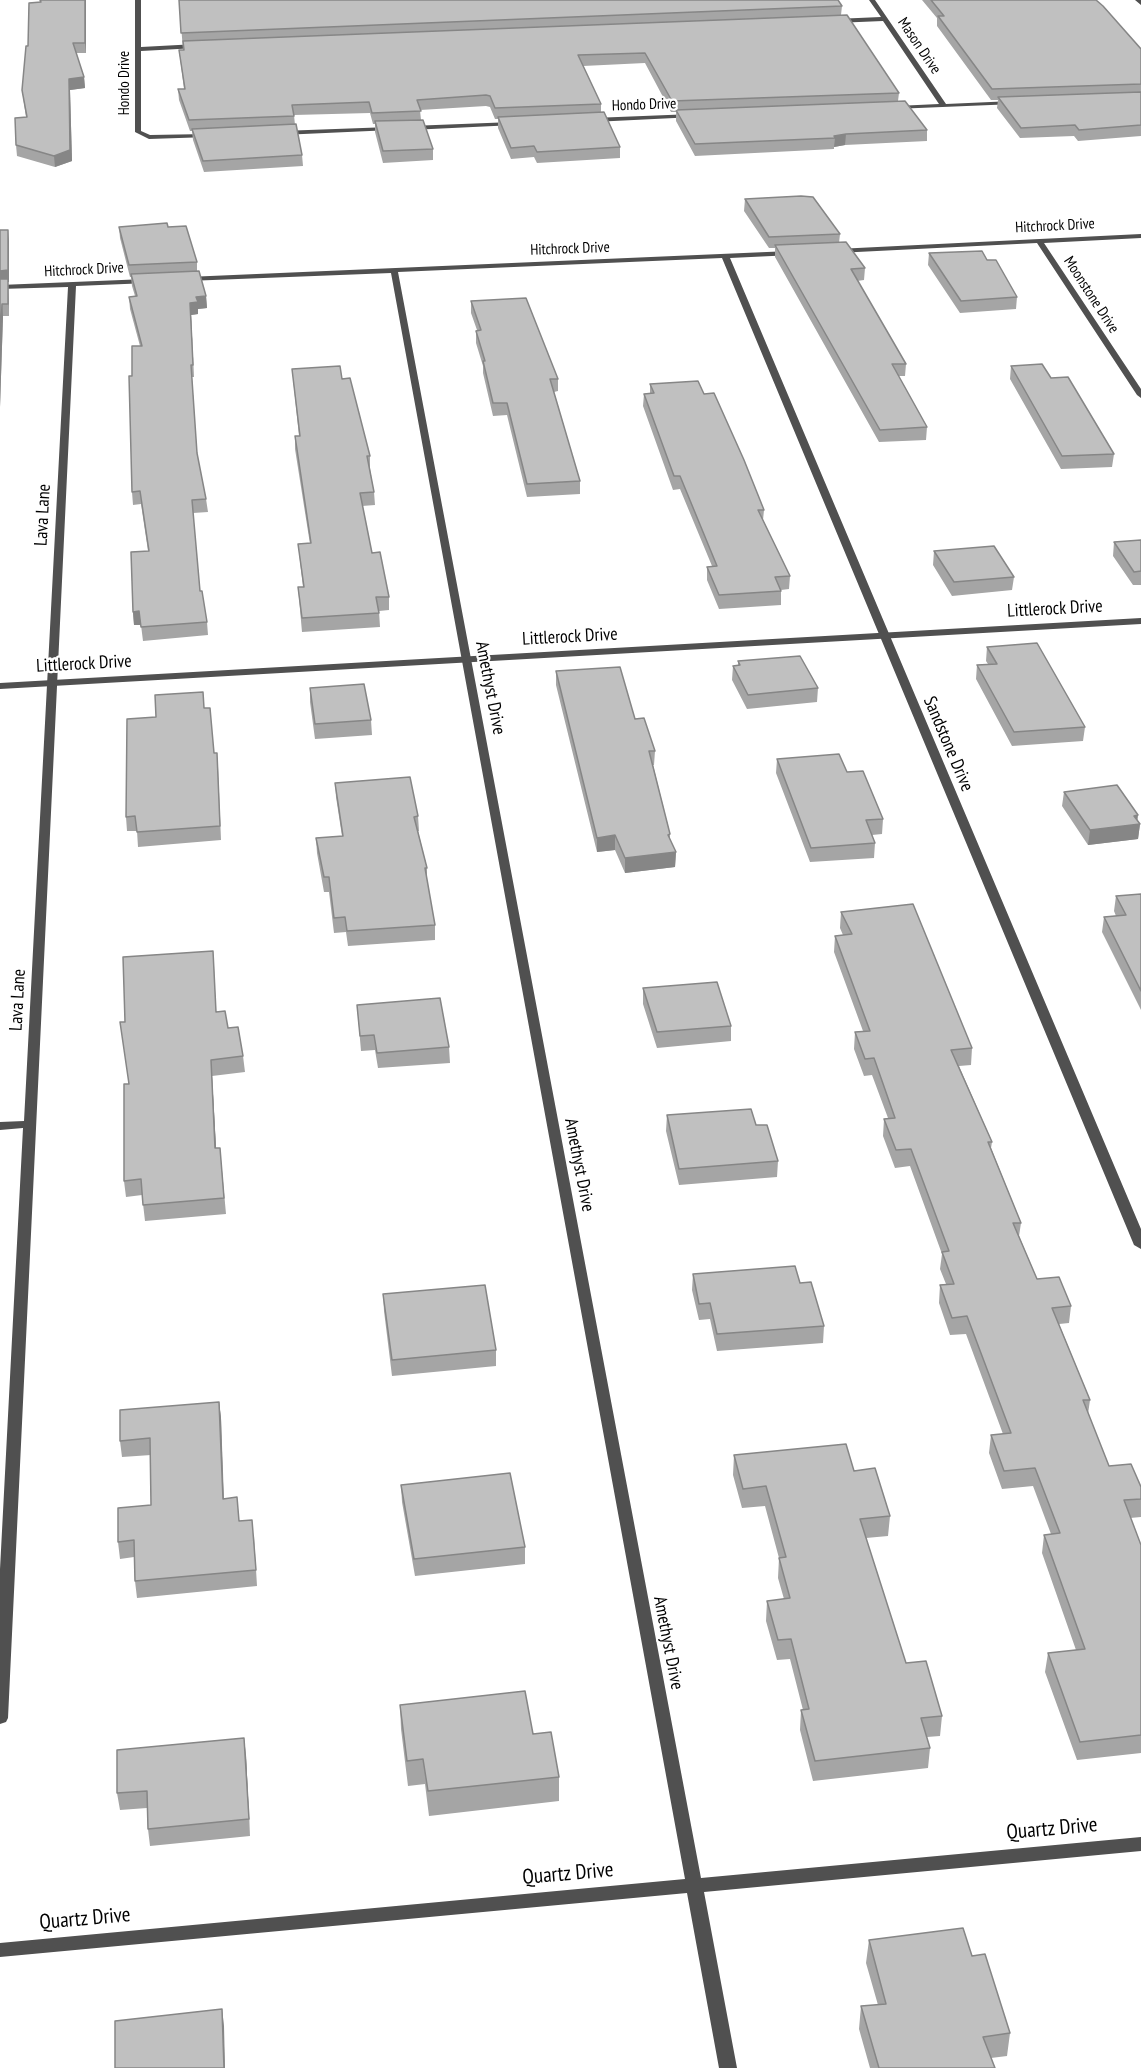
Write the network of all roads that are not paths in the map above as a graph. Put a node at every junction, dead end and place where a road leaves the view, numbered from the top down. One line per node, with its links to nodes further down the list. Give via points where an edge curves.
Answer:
1 (138, 0): 6 (street, Hondo Drive)
2 (872, 0): 3 (street, Mason Drive)
3 (886, 20): 4 (street); 8 (street, Mason Drive)
4 (826, 22)
5 (210, 46): 6 (street)
6 (138, 49): 16 (street, Hondo Drive, via 138,132 168,138)
7 (1025, 103): 8 (street)
8 (944, 106): 9 (street)
9 (885, 108)
10 (705, 116): 11 (street, Hondo Drive)
11 (586, 120)
12 (526, 123): 14 (street)
13 (395, 128): 15 (street)
14 (407, 128)
15 (276, 133)
16 (216, 136)
17 (1141, 236): 18 (street, Hitchrock Drive)
18 (1039, 241): 19 (street, Hitchrock Drive); 27 (street, Moonstone Drive)
19 (830, 251)
20 (795, 253): 21 (street, Hitchrock Drive)
21 (725, 256): 22 (street, Hitchrock Drive); 29 (street, Sandstone Drive)
22 (394, 269): 23 (street, Hitchrock Drive); 30 (street, Amethyst Drive)
23 (180, 279)
24 (156, 280): 25 (street, Hitchrock Drive)
25 (72, 284): 26 (street, Hitchrock Drive); 31 (street, Lava Lane)
26 (0, 287)
27 (1141, 395)
28 (1141, 621): 29 (street, Littlerock Drive)
29 (884, 634): 30 (street, Littlerock Drive); 35 (street, Sandstone Drive)
30 (466, 660): 31 (street, Littlerock Drive); 38 (street, Amethyst Drive)
31 (52, 683): 32 (street, Littlerock Drive); 33 (street, Lava Lane)
32 (0, 686)
33 (30, 1124): 34 (street); 36 (street, Lava Lane)
34 (0, 1126)
35 (1141, 1245)
36 (0, 1718)
37 (1141, 1844): 38 (street, Quartz Drive)
38 (694, 1885): 39 (street, Quartz Drive); 40 (street, Amethyst Drive)
39 (0, 1950)
40 (728, 2068)

